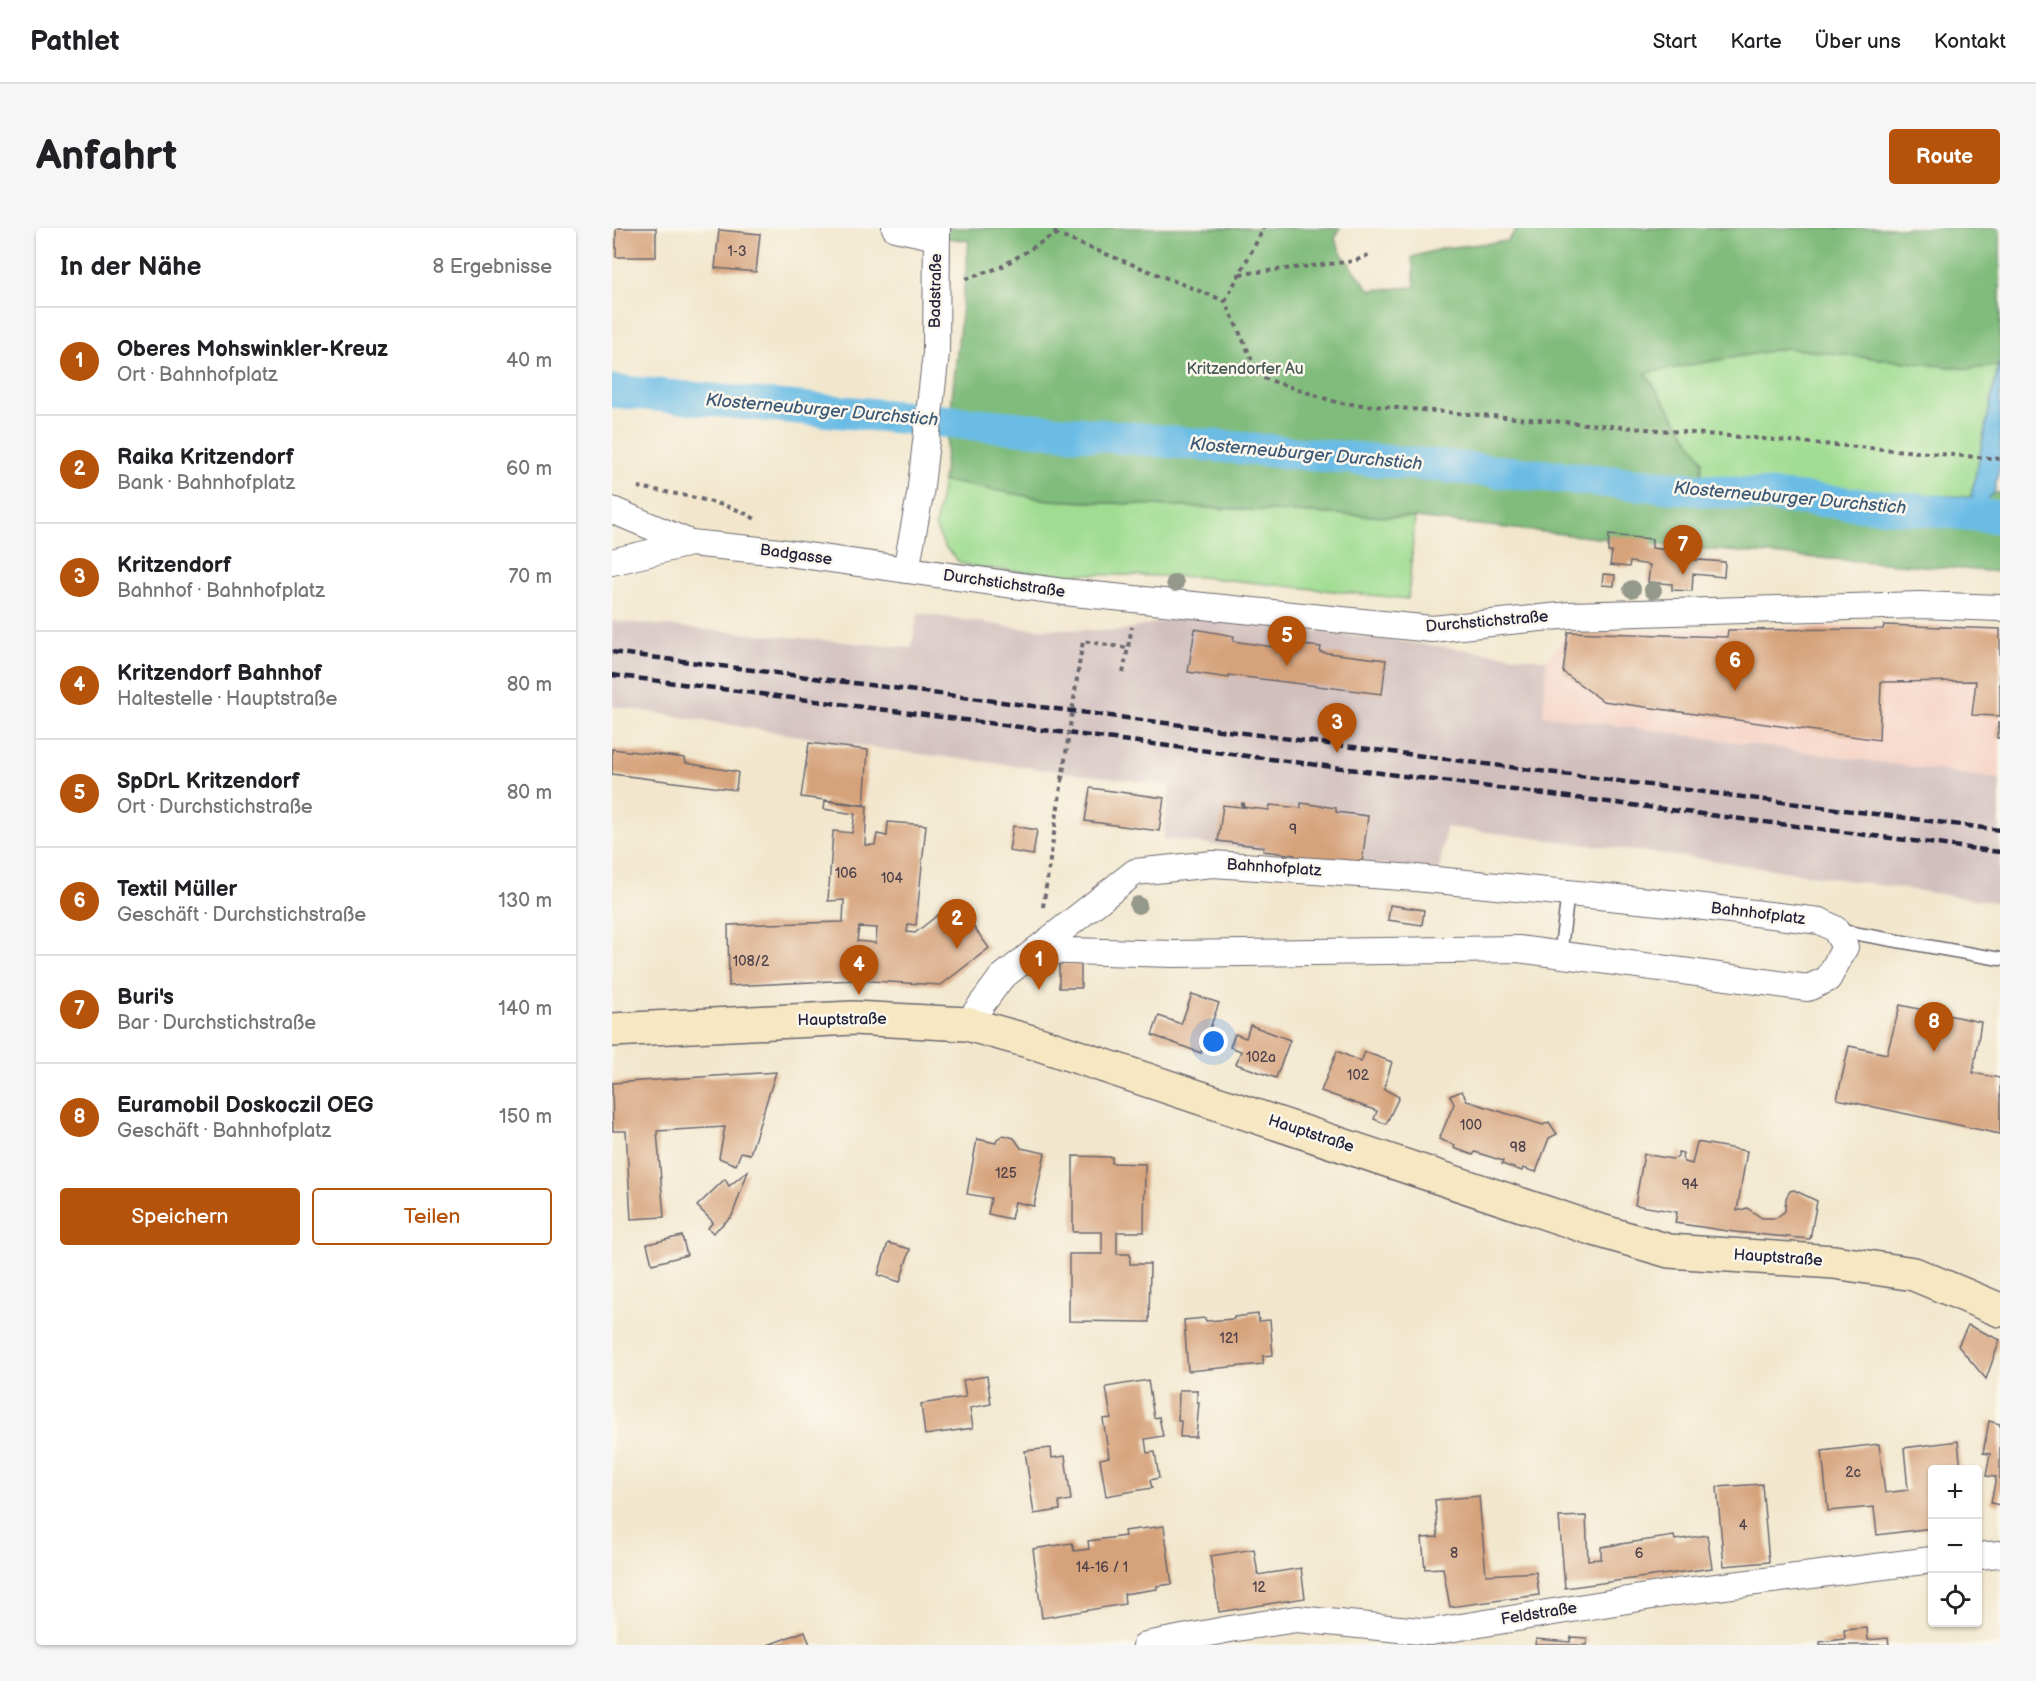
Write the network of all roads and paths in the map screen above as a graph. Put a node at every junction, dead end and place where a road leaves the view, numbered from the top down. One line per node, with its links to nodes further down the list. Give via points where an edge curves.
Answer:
1 (895, 228): 4 (street)
2 (1056, 228): 5 (path)
3 (1264, 228): 7 (path)
4 (937, 232): 8 (street, Badstraße)
5 (1055, 234): 8 (path, via 1000,267); 9 (path)
6 (1370, 254): 7 (path, via 1355,261)
7 (1240, 274): 9 (path)
8 (937, 289): 16 (street, Badstraße, via 936,353 920,495)
9 (1225, 301): 10 (path, via 1260,377 1339,403)
10 (2000, 459)
11 (634, 487): 14 (path, via 748,512)
12 (612, 510): 13 (street)
13 (690, 543): 14 (street, Badgasse); 15 (street, Badgasse)
14 (780, 552): 16 (street, Badgasse)
15 (612, 562)
16 (906, 570): 17 (street, Durchstichstraße, via 1064,592 1432,629 1582,615 1920,605)
17 (2000, 608)
18 (1127, 648): 23 (path, bridge, via 1083,641)
19 (1243, 801): 20 (path)
20 (1243, 807)
21 (1569, 893): 22 (street, Bahnhofplatz, via 1820,921); 23 (street, Bahnhofplatz, via 1416,878 1213,864 1190,866 1135,872); 24 (lane)
22 (1835, 929): 24 (street, via 1845,947 1828,979 1808,988); 25 (lane)
23 (1036, 950): 24 (street, via 1173,954 1518,949); 26 (street, Bahnhofplatz, via 1001,978)
24 (1560, 955)
25 (2000, 959)
26 (968, 1024): 27 (main road, Hauptstraße, via 853,1018); 28 (main road, Hauptstraße, via 1668,1251 1834,1262 1914,1274)
27 (612, 1030)
28 (2000, 1310)
29 (2000, 1554): 30 (street)
30 (1982, 1556)
31 (1928, 1561): 32 (street, Feldstraße, via 1677,1592 1430,1632 1297,1619)
32 (1146, 1645)

